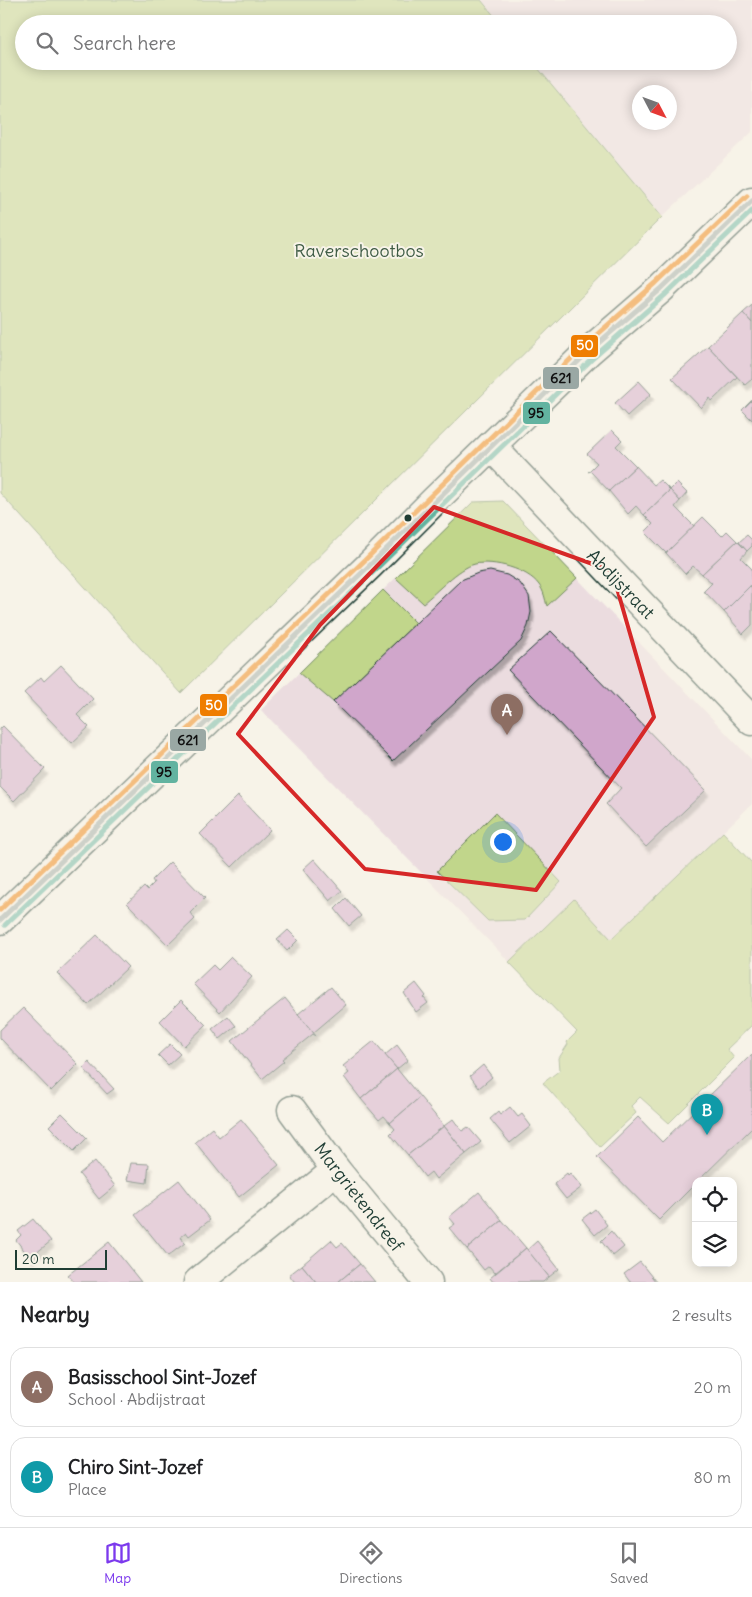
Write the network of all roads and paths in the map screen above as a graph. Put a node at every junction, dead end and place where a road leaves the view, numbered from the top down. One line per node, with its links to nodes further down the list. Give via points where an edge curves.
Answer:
1 (752, 201): 2 (street)
2 (491, 446): 3 (street, Abdijstraat); 4 (street)
3 (752, 721)
4 (0, 920)
5 (292, 1110): 6 (street, Margrietendreef)
6 (336, 1170): 7 (street); 8 (street, Margrietendreef)
7 (198, 1282)
8 (428, 1282)

